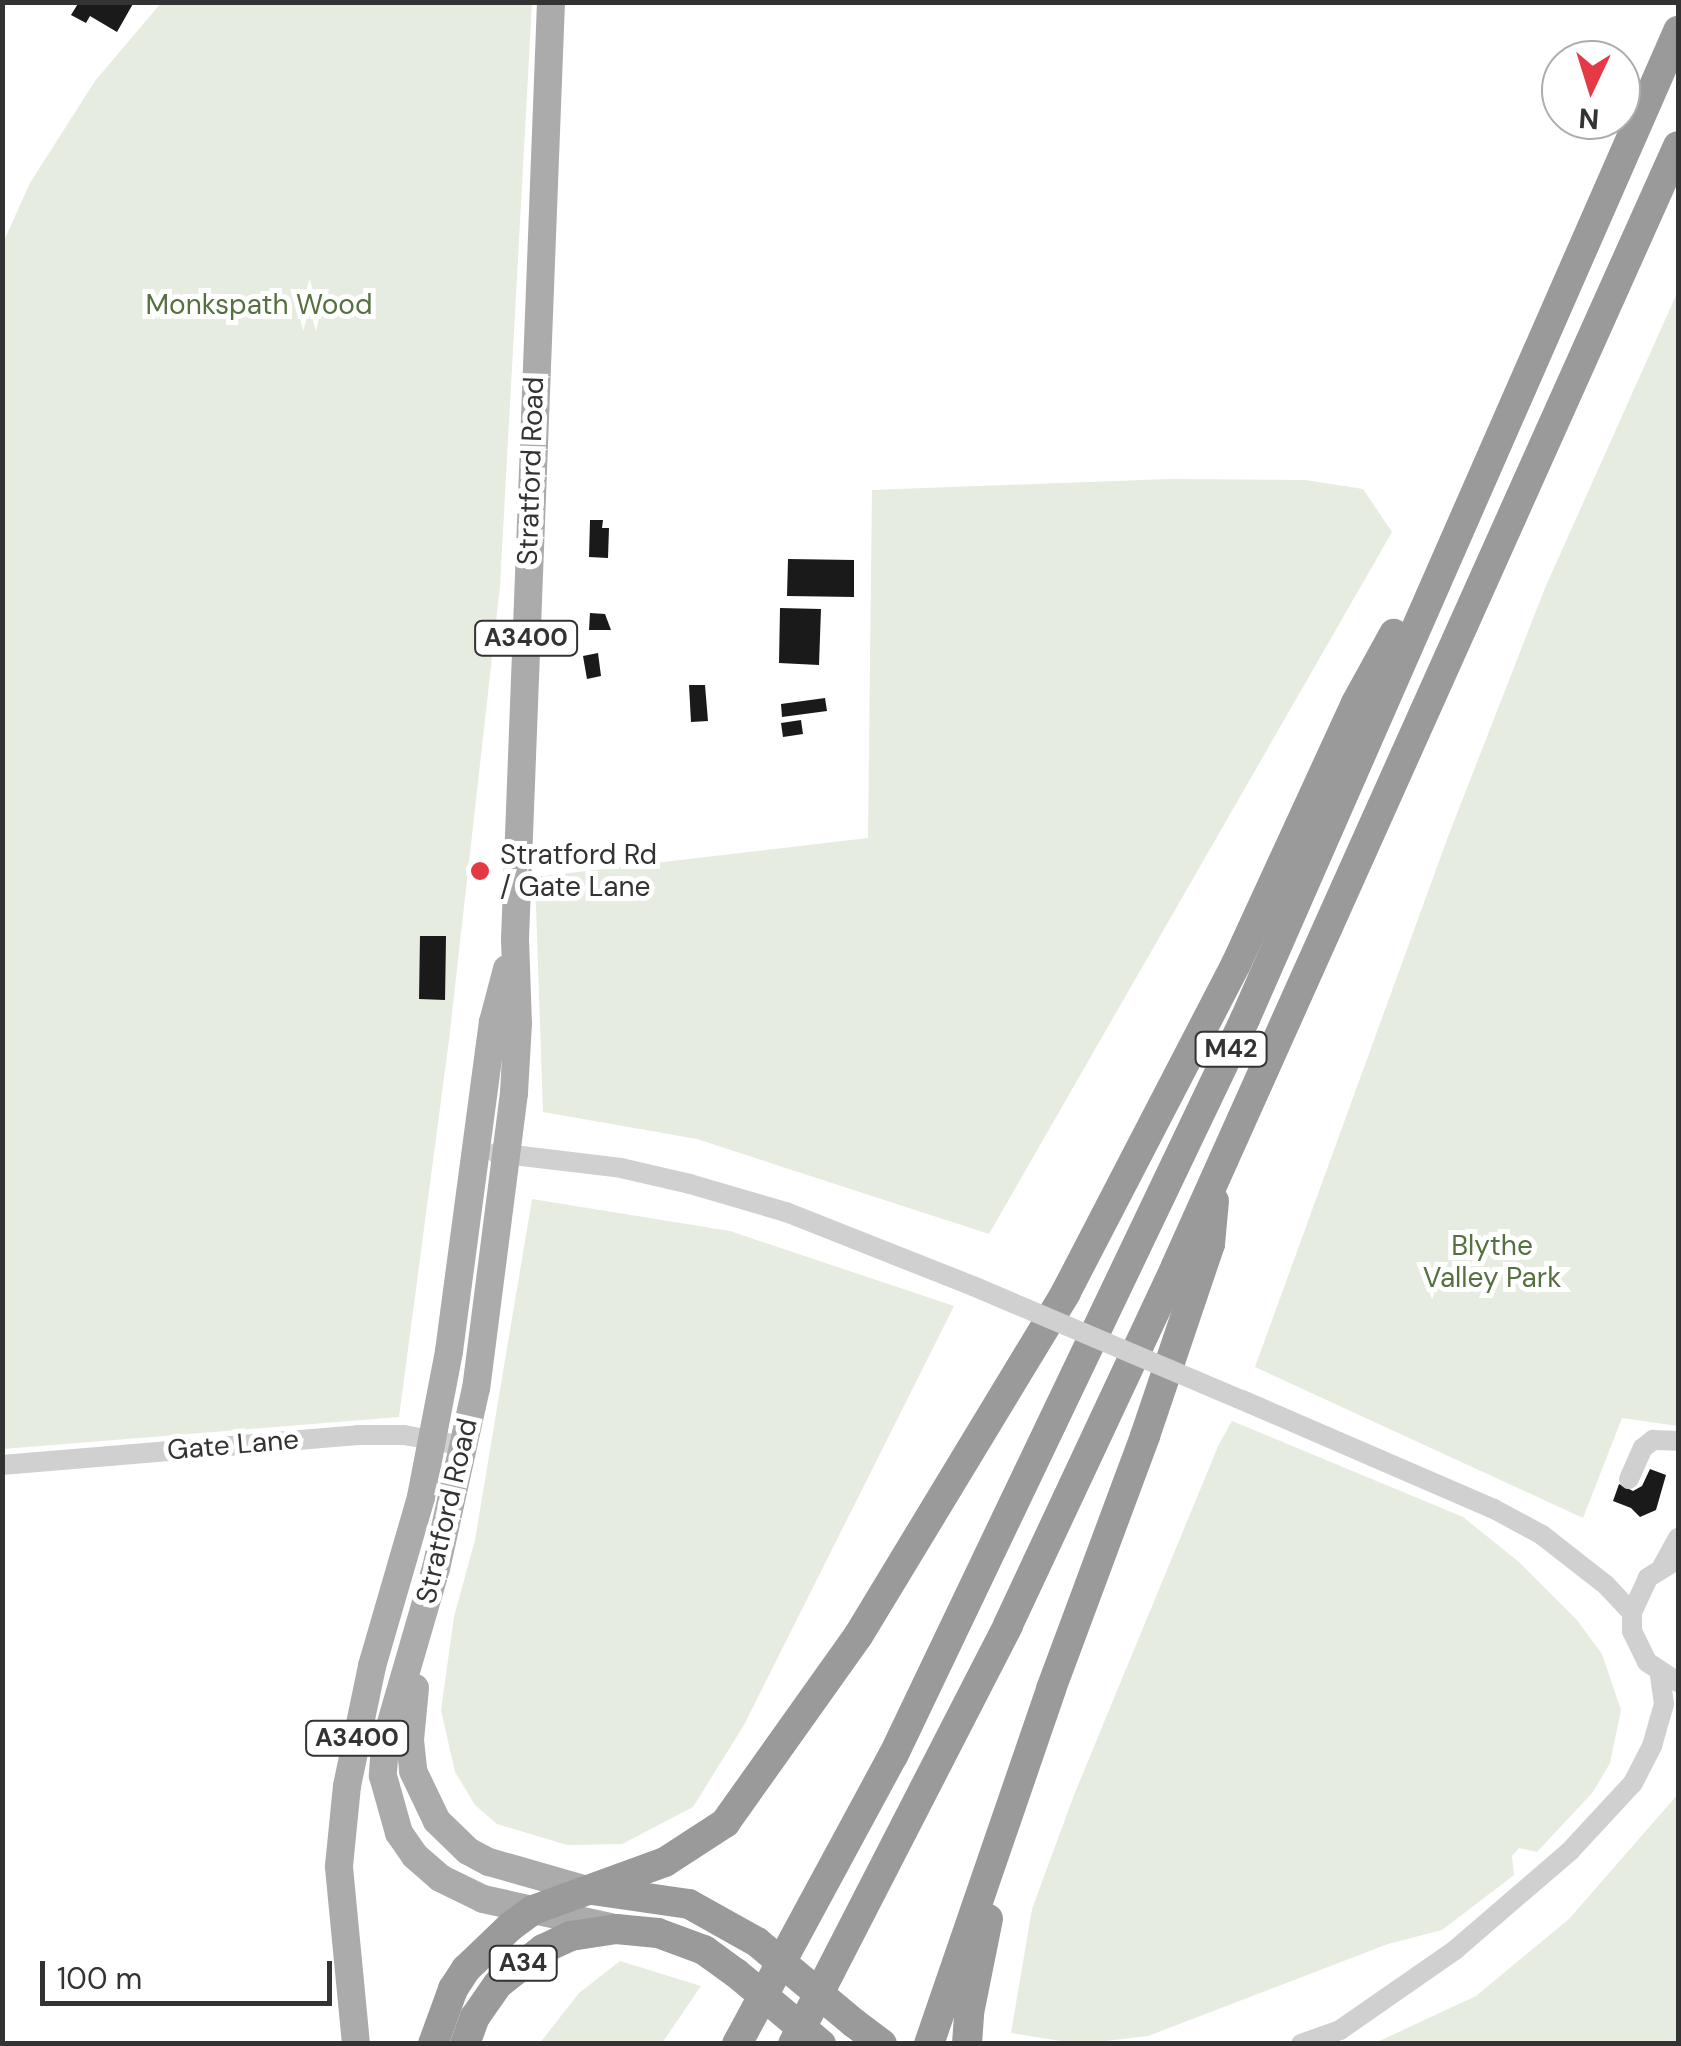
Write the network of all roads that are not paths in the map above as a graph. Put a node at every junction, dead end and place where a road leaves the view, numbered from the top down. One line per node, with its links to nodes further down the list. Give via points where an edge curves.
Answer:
1 (552, 2): 5 (main road, Stratford Road / A3400)
2 (1678, 31): 4 (highway, M42)
3 (1678, 146): 8 (highway, M42)
4 (1491, 454): 20 (highway, via 1356,703 1236,964 1066,1292 880,1602 726,1824 664,1862); 26 (highway, M42, via 1246,1019 893,1756)
5 (514, 939): 6 (main road, Stratford Road / A3400, via 493,1022); 7 (main road, Stratford Road / A3400, via 518,1023)
6 (475, 1149): 7 (street); 9 (main road, Stratford Road / A3400)
7 (505, 1155): 11 (main road, Stratford Road / A3400); 17 (street, bridge, via 622,1168 690,1184 786,1212 973,1286 1494,1509 1542,1534)
8 (1216, 1178): 19 (highway, via 1210,1244); 27 (highway, M42, via 1008,1626)
9 (432, 1439): 11 (street, Gate Lane); 12 (street, Gate Lane, via 358,1435); 23 (main road, Stratford Road / A3400, via 347,1786 339,1866)
10 (1678, 1440): 13 (street, via 1652,1440)
11 (464, 1446): 16 (main road, Stratford Road / A3400)
12 (2, 1464)
13 (1629, 1479)
14 (1678, 1538): 15 (street)
15 (1671, 1562): 17 (street, via 1637,1594)
16 (436, 1568): 20 (main road, via 410,1740 420,1793 468,1851); 21 (main road, Stratford Road / A3400, via 385,1744 389,1806 414,1856 440,1878)
17 (1632, 1613): 18 (street, via 1637,1647)
18 (1669, 1678): 32 (street, via 1652,1746 1633,1783 1570,1852 1455,1950 1340,2030)
19 (1002, 1842): 30 (highway); 31 (highway)
20 (584, 1889): 21 (highway); 29 (highway, bridge, via 689,1904 758,1942)
21 (533, 1910): 22 (main road, Stratford Road / A3400); 24 (highway, via 466,1969)
22 (616, 1929): 25 (highway, A34, via 571,1936 520,1965 485,2000); 28 (highway, A34, bridge, via 681,1940 736,1973)
23 (356, 2044)
24 (432, 2044)
25 (466, 2044)
26 (737, 2044)
27 (793, 2044)
28 (821, 2044)
29 (882, 2044)
30 (929, 2044)
31 (967, 2044)
32 (1302, 2044)

